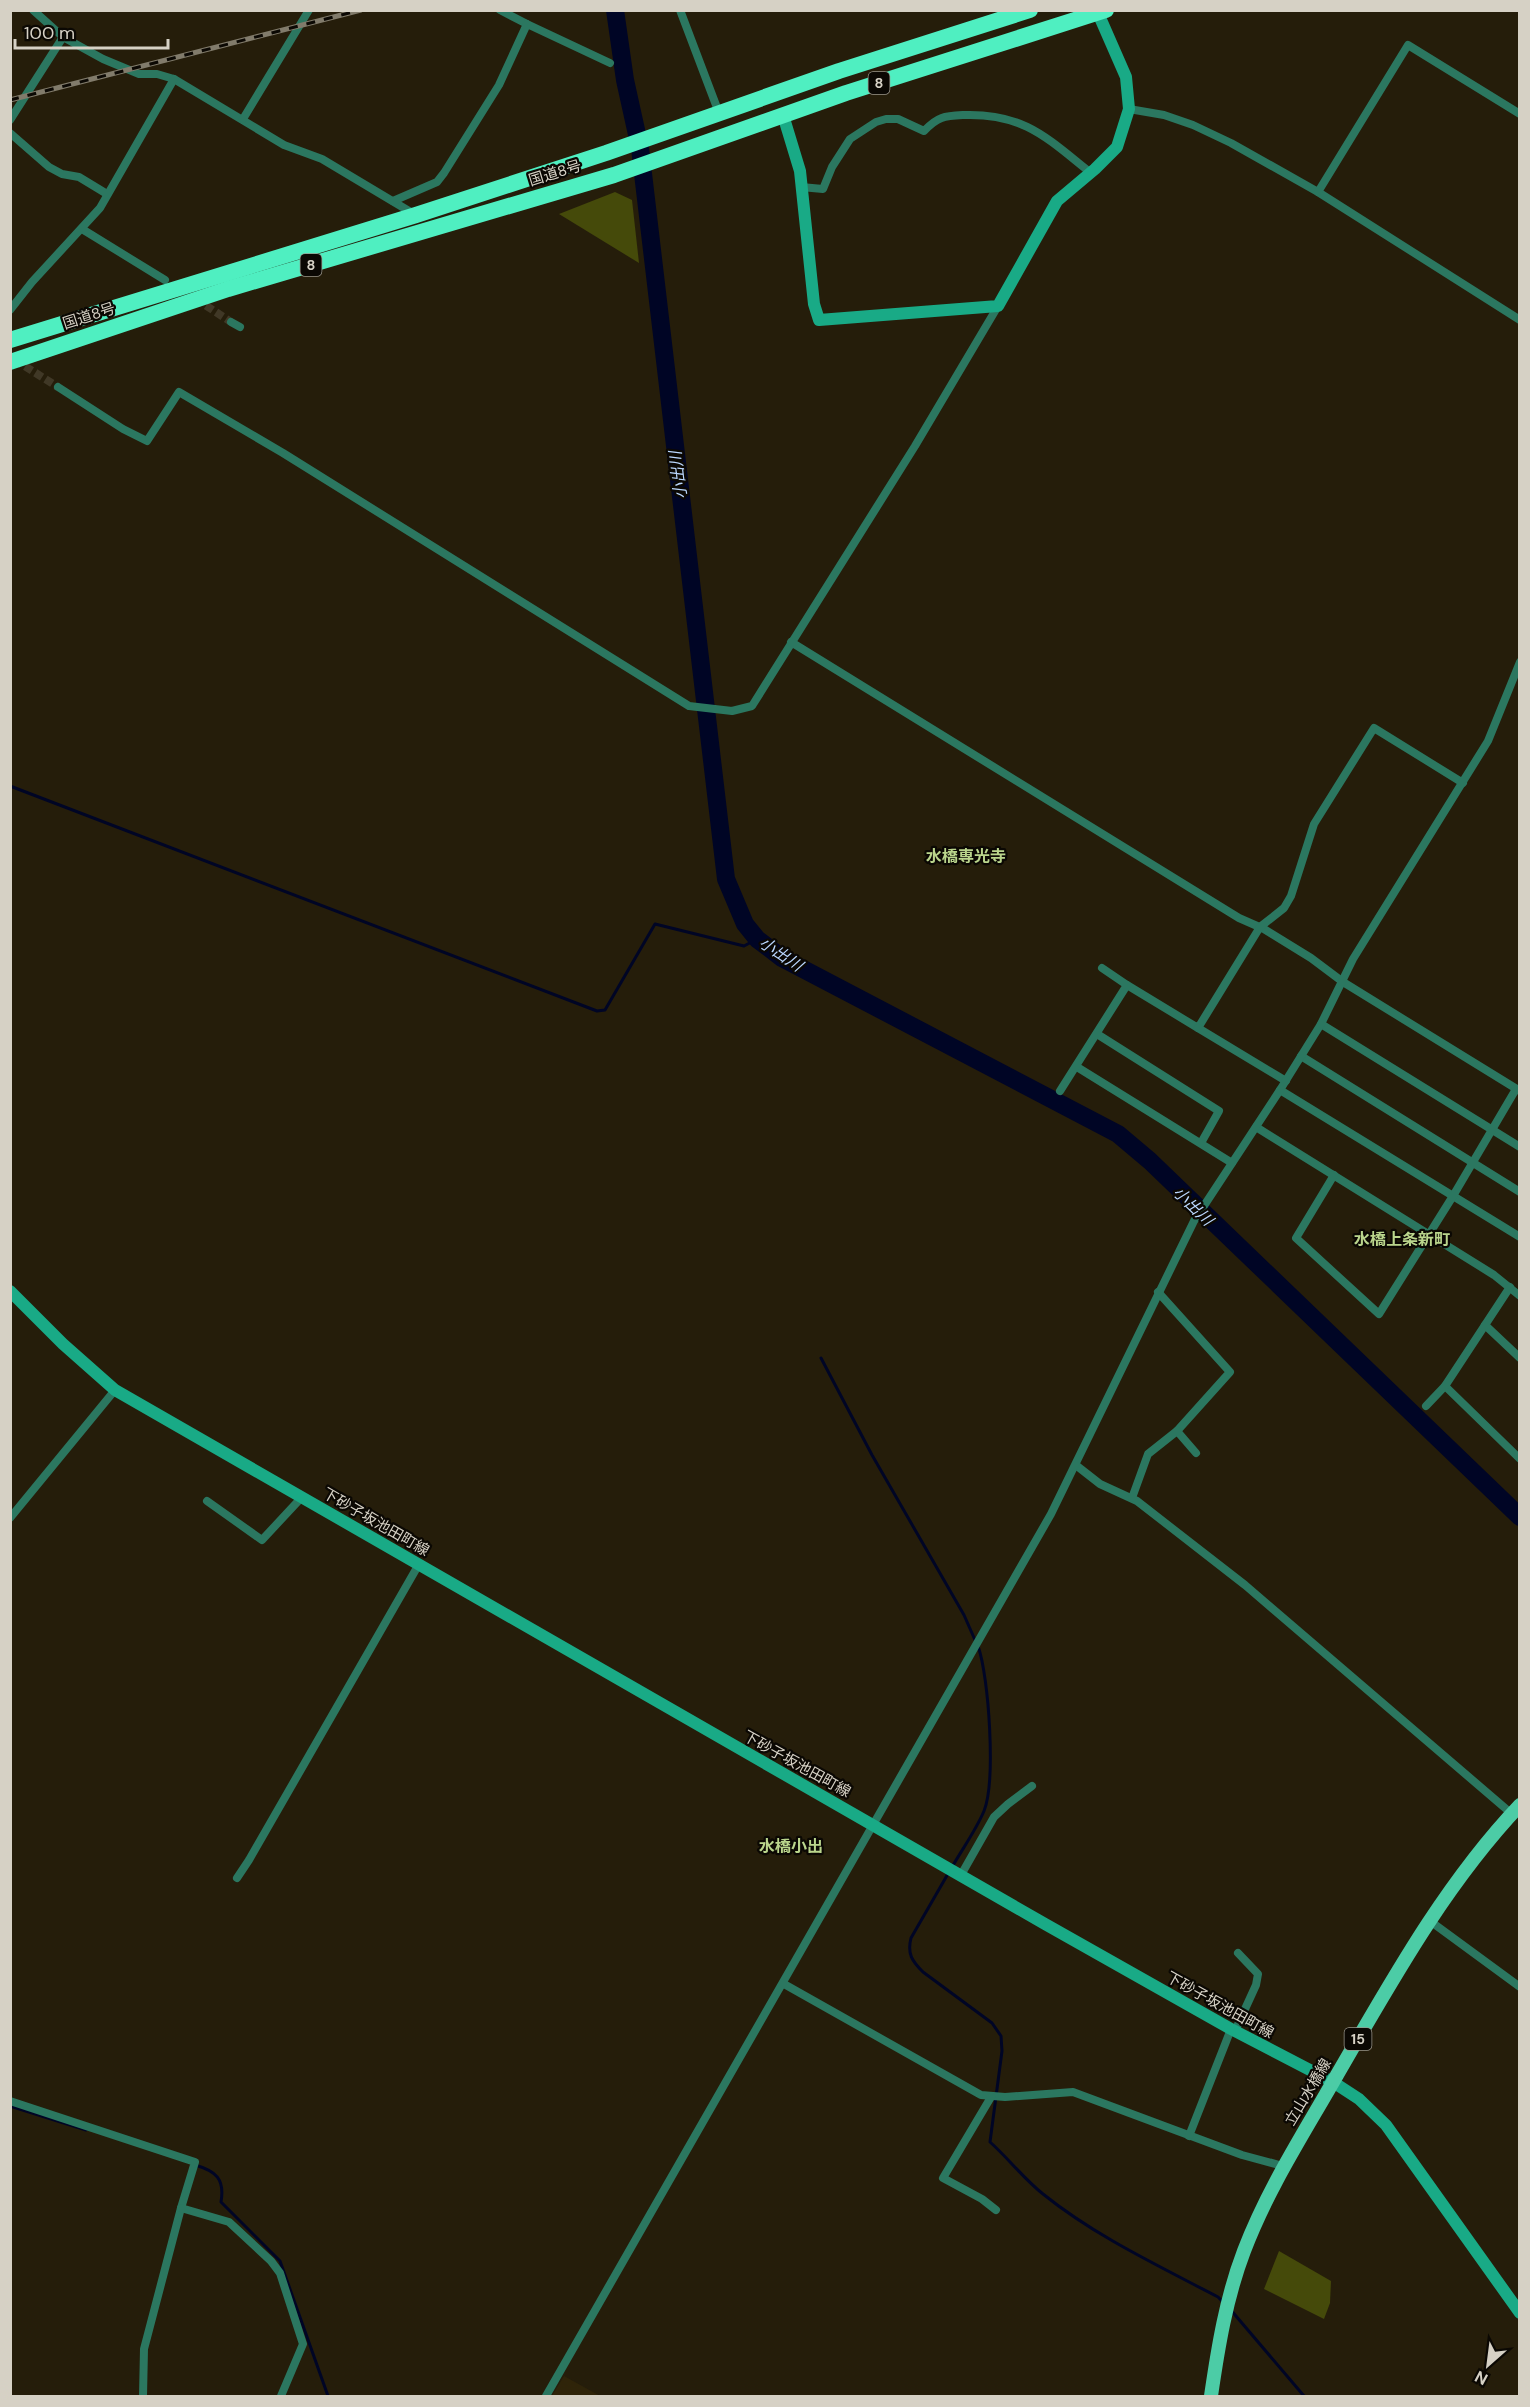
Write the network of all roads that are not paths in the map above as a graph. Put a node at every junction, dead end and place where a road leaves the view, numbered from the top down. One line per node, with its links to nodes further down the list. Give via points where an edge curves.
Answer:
1 (33, 10): 8 (street)
2 (309, 10): 15 (street)
3 (500, 10): 7 (street)
4 (681, 10): 12 (street)
5 (1030, 10): 12 (highway, 国道8号 / 8)
6 (1100, 11): 11 (main road, via 1126,77); 14 (highway, 国道8号 / 8)
7 (527, 24): 9 (street); 22 (street, via 499,85 444,173 436,182)
8 (63, 37): 10 (street, via 138,74); 16 (street)
9 (610, 63)
10 (174, 79): 15 (street); 21 (street)
11 (1129, 110): 18 (main road, via 1117,147); 20 (street, via 1164,115 1193,125)
12 (719, 113): 23 (highway, 国道8号 / 8)
13 (1520, 114): 20 (street, via 1408,45)
14 (783, 115): 19 (main road); 32 (highway, 国道8号 / 8, via 614,175 228,289)
15 (243, 119): 22 (street, via 284,145 322,159)
16 (10, 120)
17 (10, 133): 21 (street, via 49,167 79,177)
18 (1091, 172): 19 (street, via 1040,132 1017,121 988,115 941,116 924,131 898,118 886,119 850,139 832,167 824,189); 26 (main road, via 1057,201)
19 (801, 187): 26 (main road, via 819,320)
20 (1318, 192): 28 (street)
21 (107, 194): 24 (street)
22 (393, 201): 23 (street)
23 (416, 215): 31 (highway, 国道8号 / 8)
24 (82, 229): 25 (street); 27 (street)
25 (165, 280)
26 (998, 306): 34 (street)
27 (10, 310)
28 (1520, 320)
29 (231, 322): 30 (street)
30 (240, 327)
31 (10, 340)
32 (10, 362)
33 (58, 387): 34 (street, via 147,441 179,393 283,453 689,706 732,711 752,706)
34 (791, 642): 37 (street, via 1239,918)
35 (1520, 662): 36 (street, via 1496,724)
36 (1463, 783): 37 (street, via 1374,728 1314,824 1291,896 1284,908); 39 (street, via 1353,959)
37 (1260, 927): 39 (street); 42 (street)
38 (1102, 968): 40 (street)
39 (1343, 982): 41 (street); 48 (street)
40 (1127, 985): 42 (street); 43 (street)
41 (1321, 1024): 44 (street); 51 (street)
42 (1198, 1028): 46 (street)
43 (1097, 1034): 45 (street); 52 (street, via 1219,1111)
44 (1301, 1056): 46 (street); 55 (street)
45 (1077, 1067): 49 (street); 52 (street)
46 (1286, 1082): 47 (street)
47 (1280, 1090): 50 (street); 58 (street)
48 (1518, 1090): 51 (street)
49 (1060, 1091)
50 (1256, 1127): 54 (street); 56 (street)
51 (1493, 1130): 53 (street); 55 (street)
52 (1201, 1143): 54 (street)
53 (1520, 1147)
54 (1232, 1163): 63 (street, via 1194,1221)
55 (1473, 1164): 57 (street); 58 (street)
56 (1334, 1175): 59 (street); 59 (street, via 1296,1238 1379,1314)
57 (1520, 1192)
58 (1454, 1196): 59 (street); 60 (street)
59 (1430, 1235): 61 (street)
60 (1520, 1237)
61 (1510, 1287): 64 (street); 65 (street)
62 (10, 1291): 68 (main road, 下砂子坂池田町線)
63 (1158, 1292): 70 (street, via 1230,1372); 73 (street)
64 (1520, 1296)
65 (1485, 1325): 66 (street); 67 (street)
66 (1520, 1358)
67 (1445, 1386): 69 (street); 72 (street)
68 (116, 1390): 74 (main road, 下砂子坂池田町線); 77 (street)
69 (1426, 1406)
70 (1177, 1431): 71 (street); 75 (street, via 1148,1454)
71 (1196, 1453)
72 (1520, 1458)
73 (1077, 1466): 75 (street, via 1100,1484); 81 (street)
74 (302, 1497): 76 (street, via 262,1540); 78 (main road, 下砂子坂池田町線)
75 (1132, 1498): 80 (street, via 1263,1600)
76 (207, 1501)
77 (10, 1518)
78 (420, 1564): 81 (main road, 下砂子坂池田町線); 83 (street)
79 (1032, 1786): 82 (street, via 994,1817)
80 (1516, 1810): 84 (main road, 立山水橋線 / 15, via 1463,1873)
81 (874, 1824): 82 (main road, 下砂子坂池田町線); 86 (street)
82 (961, 1875): 88 (main road, 下砂子坂池田町線)
83 (237, 1878)
84 (1430, 1921): 87 (street); 89 (main road, 立山水橋線 / 15)
85 (1238, 1953): 88 (street, via 1258,1974)
86 (784, 1984): 90 (street, via 981,2095); 99 (street)
87 (1520, 1987)
88 (1233, 2030): 89 (main road, 下砂子坂池田町線); 92 (street)
89 (1333, 2082): 93 (main road, 立山水橋線 / 15); 96 (main road, 下砂子坂池田町線, via 1359,2099 1386,2125)
90 (991, 2097): 92 (street, via 1073,2092); 95 (street, via 943,2178)
91 (10, 2101): 94 (street, via 195,2162)
92 (1189, 2136): 93 (street)
93 (1283, 2166): 100 (main road, 立山水橋線 / 15, via 1244,2252 1219,2341)
94 (181, 2208): 97 (street, via 144,2349); 98 (street, via 230,2222 280,2273 303,2344)
95 (996, 2210)
96 (1520, 2313)
97 (143, 2397)
98 (281, 2397)
99 (546, 2397)
100 (1211, 2397)

